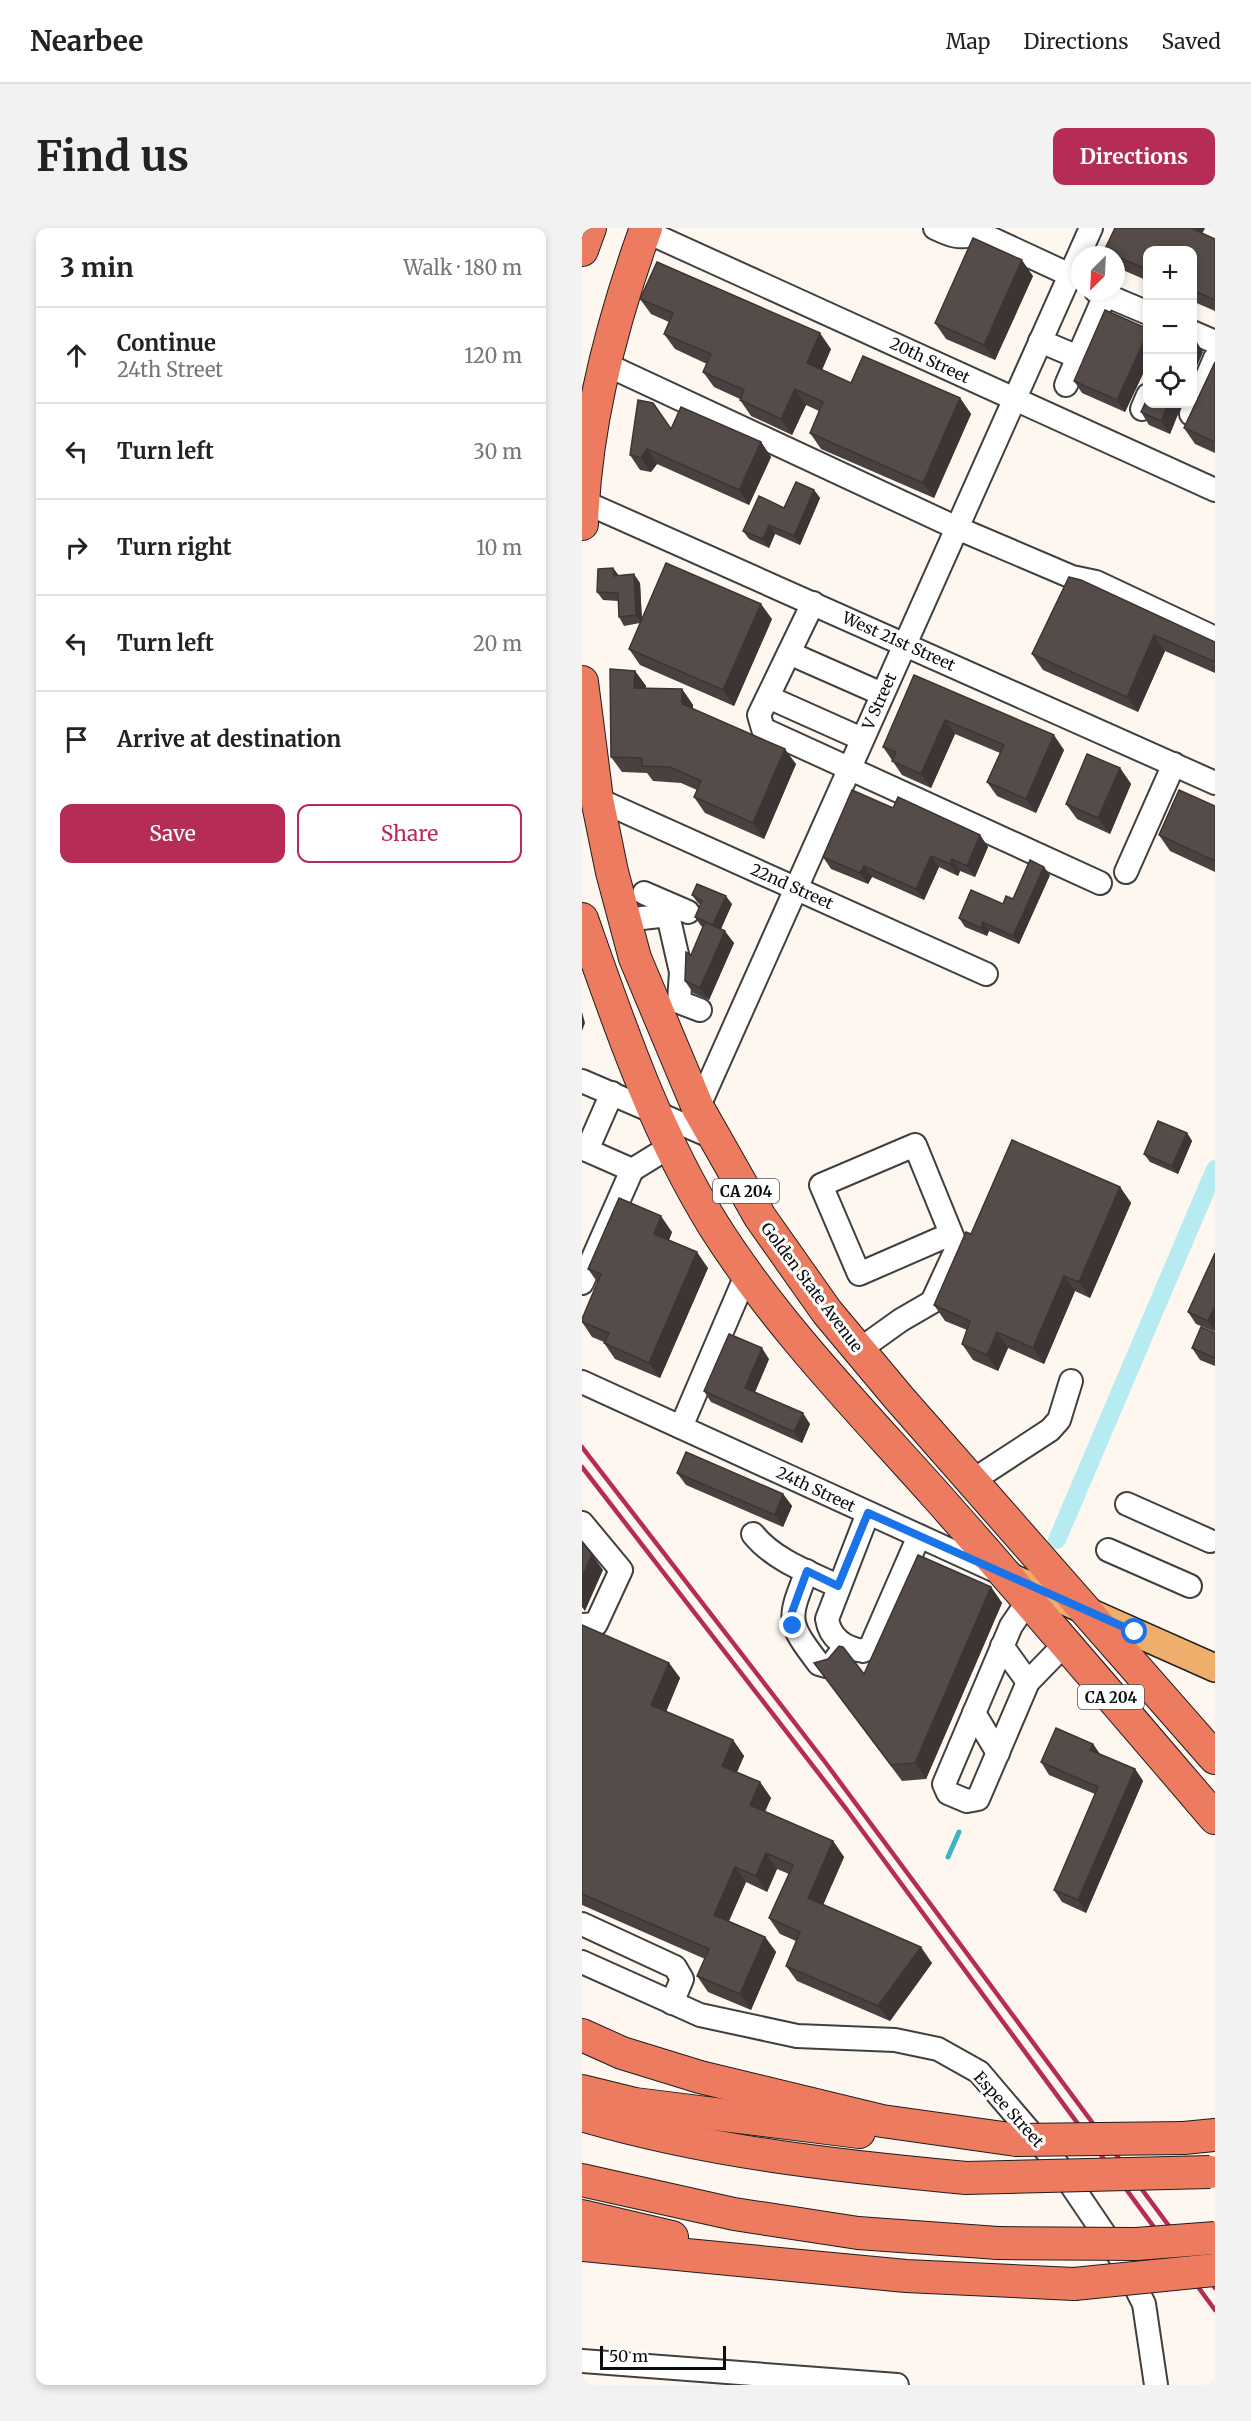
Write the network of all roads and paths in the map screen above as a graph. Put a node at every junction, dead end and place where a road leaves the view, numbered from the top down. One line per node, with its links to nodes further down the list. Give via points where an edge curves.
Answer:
1 (590, 228): 7 (highway)
2 (935, 228): 8 (street, via 953,237 966,238 977,233 988,237)
3 (1091, 228): 6 (street, V Street)
4 (645, 229): 5 (street, 20th Street); 18 (highway)
5 (687, 237): 20 (street, 20th Street)
6 (1085, 246)
7 (582, 250)
8 (1071, 278)
9 (1071, 283): 14 (street, V Street)
10 (1098, 300): 16 (street)
11 (1117, 300): 12 (street)
12 (1143, 311)
13 (1197, 334): 15 (street)
14 (1040, 341): 16 (street); 20 (street, V Street)
15 (1215, 342)
16 (1078, 357): 19 (street)
17 (1215, 358): 21 (street)
18 (605, 364): 23 (highway); 25 (street)
19 (1066, 384)
20 (1014, 399): 22 (street, 20th Street); 25 (street, V Street)
21 (1191, 414)
22 (1215, 490)
23 (582, 501): 24 (highway); 26 (street, West 21st Street)
24 (582, 524)
25 (957, 528): 27 (street, via 1072,577 1096,582); 28 (street, V Street)
26 (813, 603): 28 (street, West 21st Street); 29 (street)
27 (1215, 638)
28 (905, 644): 31 (street, V Street); 34 (street, West 21st Street)
29 (789, 653): 31 (street); 32 (street)
30 (582, 682): 37 (highway, Golden State Avenue / CA 204)
31 (882, 694): 33 (street, V Street)
32 (768, 697): 33 (street); 35 (street, via 759,716 763,729)
33 (862, 739): 35 (street, V Street)
34 (1174, 764): 36 (street, West 21st Street); 38 (street)
35 (849, 770): 39 (street); 40 (street, V Street)
36 (1215, 783)
37 (597, 799): 40 (street, 22nd Street); 43 (highway, Golden State Avenue / CA 204)
38 (1126, 872)
39 (1100, 883)
40 (796, 888): 45 (street, 22nd Street); 49 (street, V Street)
41 (644, 893): 42 (street)
42 (676, 911): 43 (street); 46 (street, via 679,1002)
43 (625, 920): 49 (highway, Golden State Avenue / CA 204, via 634,958)
44 (583, 925): 50 (highway, CA 204)
45 (986, 974)
46 (699, 1010)
47 (582, 1080): 48 (street)
48 (612, 1093): 50 (street); 53 (street)
49 (698, 1107): 51 (highway, Golden State Avenue / CA 204)
50 (653, 1110): 51 (street); 52 (highway, CA 204)
51 (717, 1139): 58 (highway, Golden State Avenue / CA 204, via 760,1217)
52 (671, 1146): 54 (street); 56 (highway, CA 204, via 714,1226)
53 (584, 1149): 54 (street)
54 (632, 1170): 57 (street)
55 (951, 1234): 55 (street, via 915,1145 821,1185 859,1274); 58 (street, via 957,1248 932,1302)
56 (747, 1274): 61 (street); 71 (highway, CA 204, via 787,1329)
57 (582, 1283)
58 (859, 1350): 62 (highway, Golden State Avenue / CA 204)
59 (1071, 1381): 62 (street, via 1059,1420 1050,1430)
60 (582, 1382): 61 (street, 24th Street)
61 (681, 1427): 64 (street, 24th Street)
62 (972, 1481): 75 (highway, Golden State Avenue / CA 204)
63 (1128, 1504): 68 (street)
64 (868, 1513): 67 (street, 24th Street); 72 (street)
65 (582, 1522): 76 (street, via 621,1570 596,1624)
66 (753, 1533): 70 (street, via 768,1550)
67 (919, 1536): 71 (street, 24th Street); 78 (street, via 871,1646 863,1651)
68 (1210, 1541)
69 (1108, 1550): 73 (street)
70 (807, 1571): 72 (street); 78 (street, via 791,1615 793,1626 819,1664 833,1663)
71 (1006, 1575): 74 (highway, CA 204); 75 (main road, 24th Street)
72 (838, 1586): 78 (street, via 827,1619 829,1630)
73 (1190, 1586)
74 (1028, 1601): 77 (highway, CA 204); 79 (street)
75 (1084, 1610): 80 (main road, 24th Street); 84 (highway, Golden State Avenue / CA 204)
76 (582, 1625)
77 (1065, 1644): 81 (street); 85 (highway, CA 204)
78 (845, 1646)
79 (1002, 1646): 81 (street); 82 (street)
80 (1215, 1668)
81 (1028, 1682): 83 (street)
82 (974, 1713): 83 (street); 83 (street, via 944,1784 948,1793 967,1801 978,1798)
83 (998, 1753)
84 (1215, 1758)
85 (1215, 1818)
86 (582, 1924): 88 (street, via 675,1967 682,1979)
87 (582, 1962): 88 (street, Espee Street)
88 (672, 2003): 103 (street, Espee Street, via 700,2015 797,2036 895,2040 938,2049 979,2072 1055,2161 1122,2260 1144,2304)
89 (582, 2035): 92 (highway, via 622,2053 700,2077)
90 (582, 2091): 92 (highway, via 635,2104 806,2127)
91 (582, 2115): 94 (highway, bridge, via 766,2154 856,2168 966,2178)
92 (936, 2134): 93 (highway, bridge, via 1016,2140)
93 (1215, 2135)
94 (1212, 2172)
95 (582, 2180): 97 (highway, bridge, via 734,2214 846,2231 998,2243 1136,2244)
96 (582, 2216): 99 (highway)
97 (1215, 2238)
98 (582, 2245): 99 (highway)
99 (789, 2265): 101 (highway, via 906,2276)
100 (1215, 2271): 101 (highway, bridge)
101 (1074, 2284): 102 (highway, bridge)
102 (1215, 2291)
103 (1150, 2351): 106 (street); 107 (street, Espee Street)
104 (582, 2361): 105 (street)
105 (897, 2385)
106 (1137, 2385)
107 (1156, 2385)

